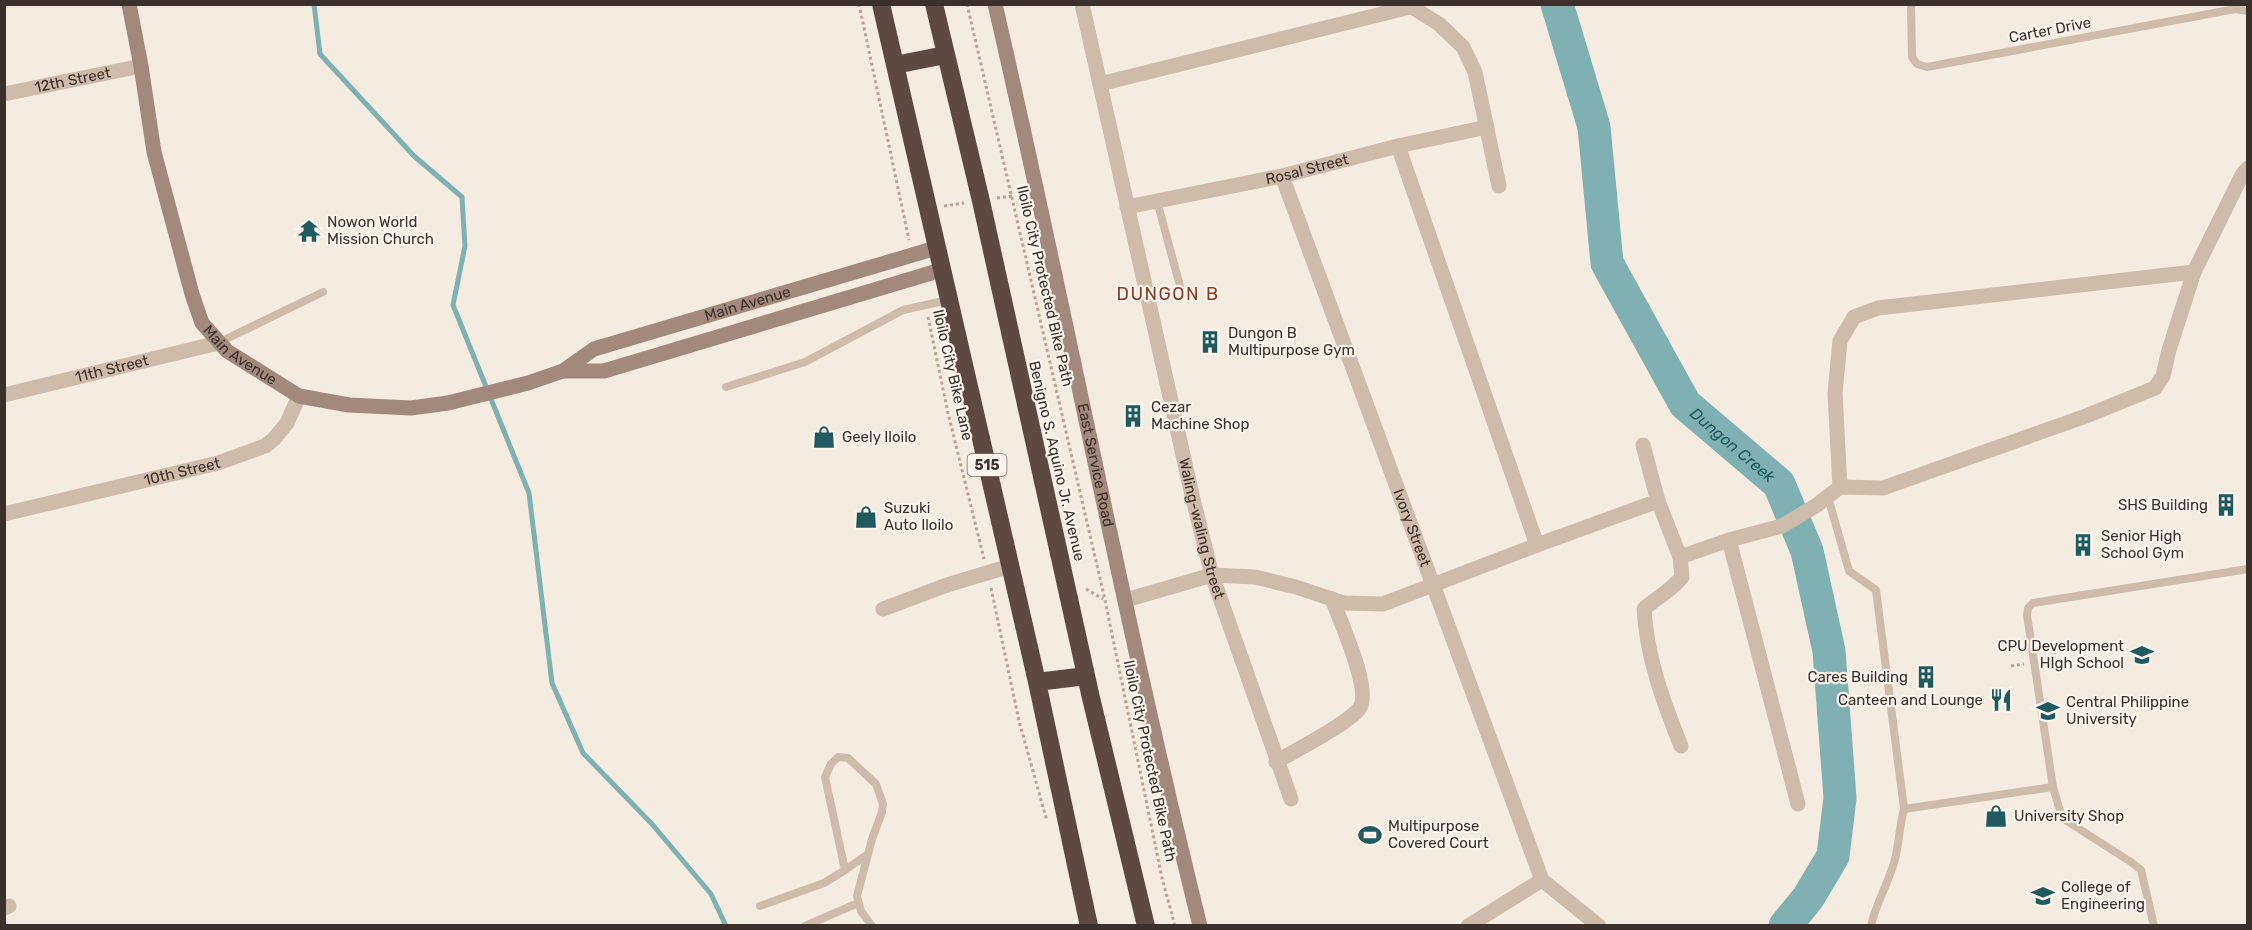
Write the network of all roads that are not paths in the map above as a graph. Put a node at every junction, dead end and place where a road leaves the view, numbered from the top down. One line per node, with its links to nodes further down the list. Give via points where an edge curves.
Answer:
1 (129, 4): 11 (street, Main Avenue)
2 (881, 4): 10 (highway, 515)
3 (934, 4): 9 (highway, Benigno S. Aquino Jr. Avenue)
4 (995, 4): 45 (street, East Service Road)
5 (1082, 4): 12 (street, Waling-waling Street)
6 (1911, 4): 8 (lane, Carter Drive, via 1912,57 1917,64 1927,67 2235,9)
7 (1408, 6): 12 (street); 14 (street, via 1439,24 1462,47 1475,72)
8 (2247, 11)
9 (945, 55): 10 (highway); 47 (highway, Benigno S. Aquino Jr. Avenue)
10 (895, 65): 21 (highway, 515)
11 (141, 66): 13 (street, 12th Street); 27 (street, Main Avenue, via 154,152 192,294 202,322)
12 (1101, 84): 20 (street, Waling-waling Street)
13 (4, 94)
14 (1486, 127): 15 (street, Rosal Street); 18 (street)
15 (1398, 146): 17 (street, Rosal Street); 38 (street)
16 (2247, 168): 23 (street)
17 (1282, 176): 19 (street, Rosal Street); 43 (street, Ivory Street)
18 (1499, 186)
19 (1156, 201): 20 (street, Rosal Street); 24 (lane)
20 (1127, 207): 42 (street, Waling-waling Street)
21 (936, 248): 22 (highway, 515); 28 (street, Main Avenue, via 594,348)
22 (941, 270): 26 (highway, 515); 28 (street, Main Avenue, via 604,371)
23 (2194, 272): 33 (street, via 2163,376 2154,388 1883,488); 33 (street, via 1878,308 1854,317 1840,341 1835,393)
24 (1180, 286)
25 (323, 292): 27 (lane)
26 (949, 299): 29 (lane, via 903,310 805,362); 40 (highway, 515)
27 (218, 343): 30 (street, 11th Street); 31 (street, Main Avenue)
28 (563, 371): 31 (street, Main Avenue, via 448,403 411,408)
29 (726, 387)
30 (4, 395)
31 (299, 396): 36 (street, 10th Street, via 287,423 265,446 218,464)
32 (1643, 446): 34 (street)
33 (1840, 487): 35 (street)
34 (1658, 501): 38 (street); 39 (street)
35 (1823, 501): 37 (street, via 1782,526); 54 (lane, via 1849,571 1876,590)
36 (4, 514)
37 (1729, 540): 39 (street); 53 (street)
38 (1537, 545): 43 (street)
39 (1680, 557): 49 (street, via 1683,577 1644,609 1646,639 1658,688)
40 (1010, 566): 46 (street); 48 (highway, 515)
41 (2247, 569): 51 (lane, via 2033,603 2028,608)
42 (1212, 575): 44 (street, via 1255,578); 45 (street); 50 (street, Waling-waling Street)
43 (1431, 584): 44 (street, via 1383,604); 57 (street, Ivory Street)
44 (1332, 599): 50 (street, via 1359,671 1364,697 1347,720)
45 (1126, 600): 64 (street, East Service Road)
46 (883, 609)
47 (1086, 676): 48 (highway); 63 (highway, Benigno S. Aquino Jr. Avenue)
48 (1037, 682): 62 (highway, 515)
49 (1681, 746)
50 (1276, 762): 52 (street, Waling-waling Street)
51 (2053, 787): 54 (lane); 68 (lane, via 2062,818 2141,870)
52 (1291, 799)
53 (1797, 804)
54 (1904, 809): 67 (lane, via 1896,855)
55 (868, 854): 56 (lane); 56 (lane, via 883,804 876,784 848,758 838,758 825,777); 58 (lane)
56 (845, 870): 59 (lane, via 824,883)
57 (1542, 880): 65 (street); 66 (street)
58 (858, 903): 60 (lane); 61 (lane)
59 (760, 906)
60 (805, 926)
61 (872, 926)
62 (1089, 926)
63 (1146, 926)
64 (1200, 926)
65 (1468, 926)
66 (1599, 926)
67 (1871, 926)
68 (2154, 926)

